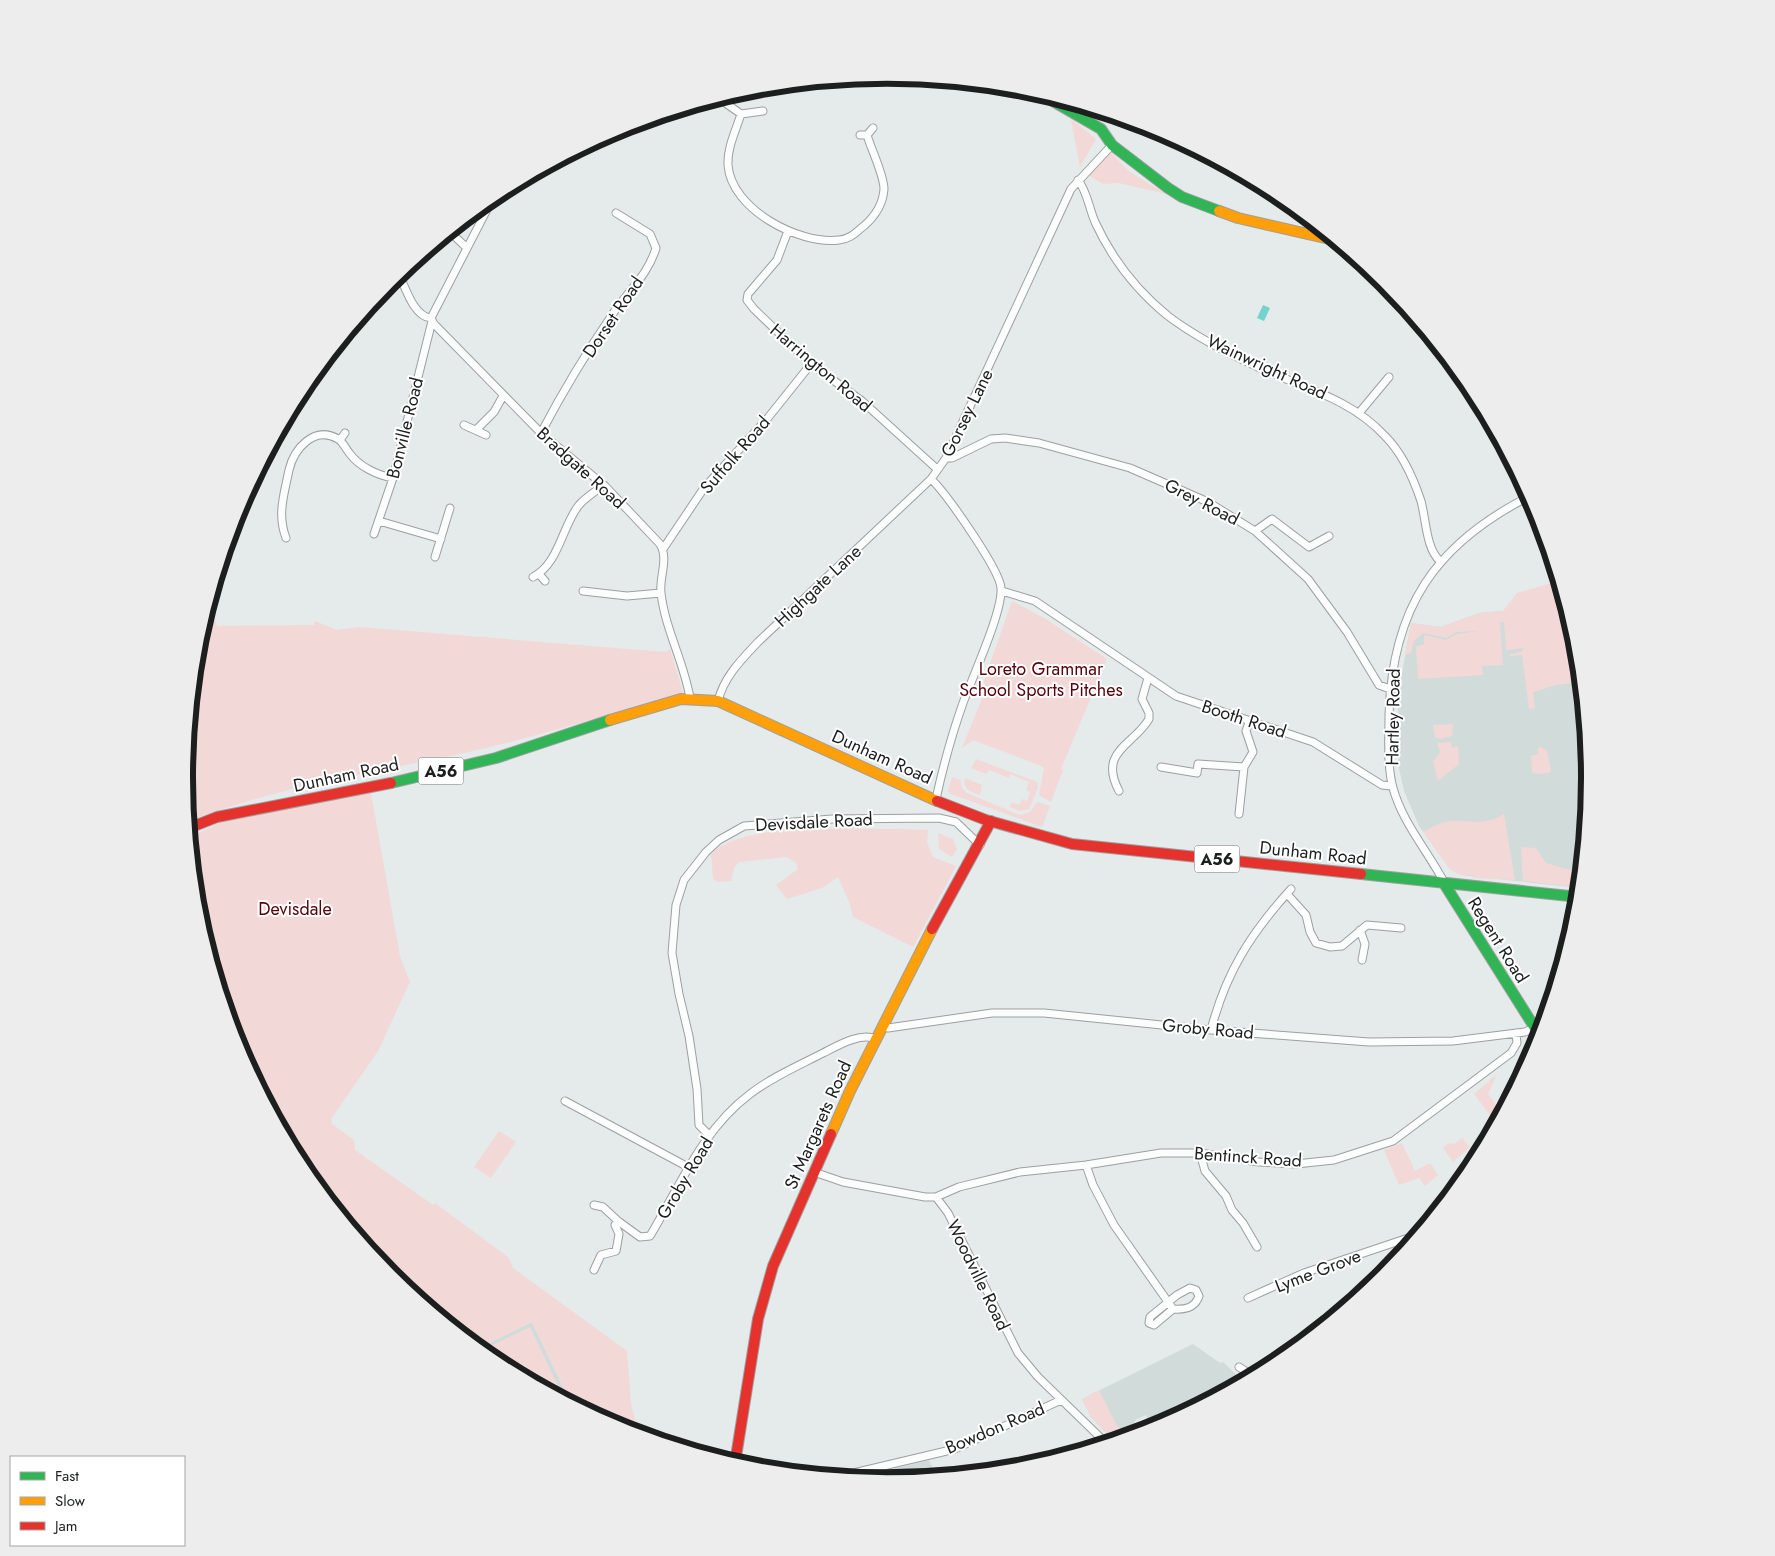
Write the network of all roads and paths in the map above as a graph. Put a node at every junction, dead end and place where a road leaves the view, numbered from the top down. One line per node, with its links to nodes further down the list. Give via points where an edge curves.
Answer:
1 (725, 103): 4 (street)
2 (1061, 106): 6 (main road, via 1101,129)
3 (763, 111): 4 (street)
4 (741, 114): 10 (street, via 728,154 733,181 748,204 760,215)
5 (873, 128): 10 (street, via 863,135 884,188 881,204 873,218 853,236 839,240)
6 (1112, 145): 7 (street, Gorsey Lane); 12 (main road, via 1182,197 1238,218)
7 (1078, 180): 19 (street, Wainwright Road, via 1111,254 1136,286 1164,312 1216,346 1313,388); 26 (street, Gorsey Lane, via 1058,216)
8 (485, 213): 13 (street, Bonville Road)
9 (616, 213): 23 (street, Dorset Road, via 650,234 656,248 654,254 637,285 615,310)
10 (788, 231): 16 (street, Harrington Road, via 777,260 746,298 754,310)
11 (454, 236): 13 (street)
12 (1323, 237)
13 (467, 248): 15 (street, Bonville Road)
14 (402, 282): 15 (street, Bradgate Road, via 410,299 421,313)
15 (432, 320): 18 (street, Bradgate Road); 28 (street, Bonville Road)
16 (811, 364): 27 (street, Harrington Road, via 862,401); 39 (street, Suffolk Road, via 767,419 704,488)
17 (1389, 377): 19 (street)
18 (503, 396): 21 (street, via 494,412); 23 (street, Bradgate Road)
19 (1359, 413): 41 (street, Wainwright Road, via 1398,449 1408,467 1435,555)
20 (464, 425): 21 (street)
21 (477, 429): 24 (street)
22 (345, 433): 25 (street)
23 (540, 433): 30 (street, Bradgate Road)
24 (486, 435)
25 (340, 440): 28 (street, via 360,464); 37 (street, via 331,436 315,437 296,450 290,464 280,517)
26 (946, 458): 27 (street, Gorsey Lane); 34 (street, Grey Road, via 982,442 1005,438 1072,450 1174,486)
27 (937, 469): 29 (street, Gorsey Lane)
28 (393, 478): 33 (street, Bonville Road)
29 (931, 479): 44 (street, via 952,502 1000,580); 49 (street, Highgate Lane, via 758,642 732,671)
30 (604, 485): 39 (street, Bradgate Road); 42 (street, via 579,506 552,557 536,576)
31 (1523, 500): 41 (street, Hartley Road, via 1475,528)
32 (450, 508): 38 (street)
33 (379, 521): 35 (street, Bonville Road); 38 (street)
34 (1256, 531): 36 (street, via 1272,519 1309,547); 47 (street, Grey Road, via 1308,579 1347,632 1379,685)
35 (374, 534)
36 (1329, 536)
37 (286, 538)
38 (441, 539): 40 (street)
39 (663, 549): 45 (street)
40 (435, 557)
41 (1440, 562): 47 (street, Hartley Road, via 1422,587 1404,624)
42 (545, 581)
43 (583, 591): 45 (street, via 627,596)
44 (1002, 591): 46 (street, Booth Road, via 1036,601); 55 (street, via 997,613 962,706)
45 (661, 593): 48 (street)
46 (1148, 678): 50 (street, Booth Road, via 1176,696); 54 (street, via 1142,699 1149,719 1120,748 1114,761 1113,776)
47 (1390, 689): 53 (street, Hartley Road)
48 (690, 698): 49 (main road, Dunham Road / A56); 58 (main road, Dunham Road / A56, via 636,711 496,758 342,794 217,817)
49 (718, 701): 55 (main road, Dunham Road / A56)
50 (1250, 720): 52 (street, via 1246,731 1253,752); 53 (street, Booth Road, via 1313,742 1382,785)
51 (1161, 767): 52 (street, via 1197,773 1198,764)
52 (1244, 767): 56 (street)
53 (1392, 786): 60 (street, via 1407,824)
54 (1120, 791)
55 (936, 799): 57 (main road, Dunham Road / A56)
56 (1239, 814)
57 (991, 822): 59 (main road, St Margarets Road); 60 (main road, Dunham Road / A56, via 1072,844)
58 (195, 826)
59 (980, 845): 65 (main road, St Margarets Road); 72 (street, Devisdale Road, via 956,822 938,818 832,819 744,826 719,840 706,852 684,880 676,906 672,953 689,1036 699,1125)
60 (1445, 884): 61 (main road, Dunham Road / A56); 66 (main road, Regent Road)
61 (1571, 896)
62 (1401, 928): 63 (street, via 1369,925)
63 (1360, 930): 64 (street, via 1365,944); 67 (street, via 1340,947 1318,944 1312,937 1306,915 1289,891 1253,933 1238,958 1216,1008)
64 (1362, 960)
65 (882, 1026): 67 (street, Groby Road, via 888,1028 992,1013 1044,1013); 70 (main road, St Margarets Road)
66 (1535, 1027)
67 (1211, 1030): 69 (street, Groby Road, via 1370,1042 1454,1041)
68 (1534, 1031): 69 (street, Groby Road)
69 (1516, 1033): 73 (street, Bentinck Road, via 1517,1043 1511,1053 1393,1141 1334,1160 1296,1164)
70 (876, 1039): 72 (street, Groby Road, via 862,1037 789,1070 748,1095); 76 (main road, St Margarets Road)
71 (565, 1101): 75 (street)
72 (709, 1135): 75 (street, Groby Road)
73 (1200, 1153): 74 (street, Bentinck Road, via 1161,1153); 81 (street, via 1205,1171 1226,1196)
74 (1086, 1165): 77 (street, Bentinck Road, via 1020,1172 959,1187); 84 (street, via 1114,1225 1138,1262)
75 (688, 1167): 79 (street, Groby Road, via 650,1236 640,1237)
76 (814, 1172): 77 (street, via 851,1183); 90 (main road, St Margarets Road, via 773,1266 758,1318)
77 (936, 1197): 88 (street, Woodville Road, via 948,1212 1018,1353)
78 (594, 1205): 79 (street, via 603,1208)
79 (618, 1222): 82 (street, via 616,1251 601,1255)
80 (1405, 1240): 83 (street, Lyme Grove, via 1304,1273)
81 (1257, 1247)
82 (594, 1270)
83 (1248, 1298)
84 (1170, 1301): 85 (street); 85 (street, via 1150,1317 1149,1323 1154,1325); 85 (street, via 1190,1288 1198,1293 1198,1299 1191,1306)
85 (1174, 1309)
86 (1239, 1367): 87 (street)
87 (1246, 1372)
88 (1061, 1400): 89 (street, Woodville Road); 91 (street, Bowdon Road, via 955,1449)
89 (1101, 1438)
90 (736, 1455)
91 (860, 1471)

